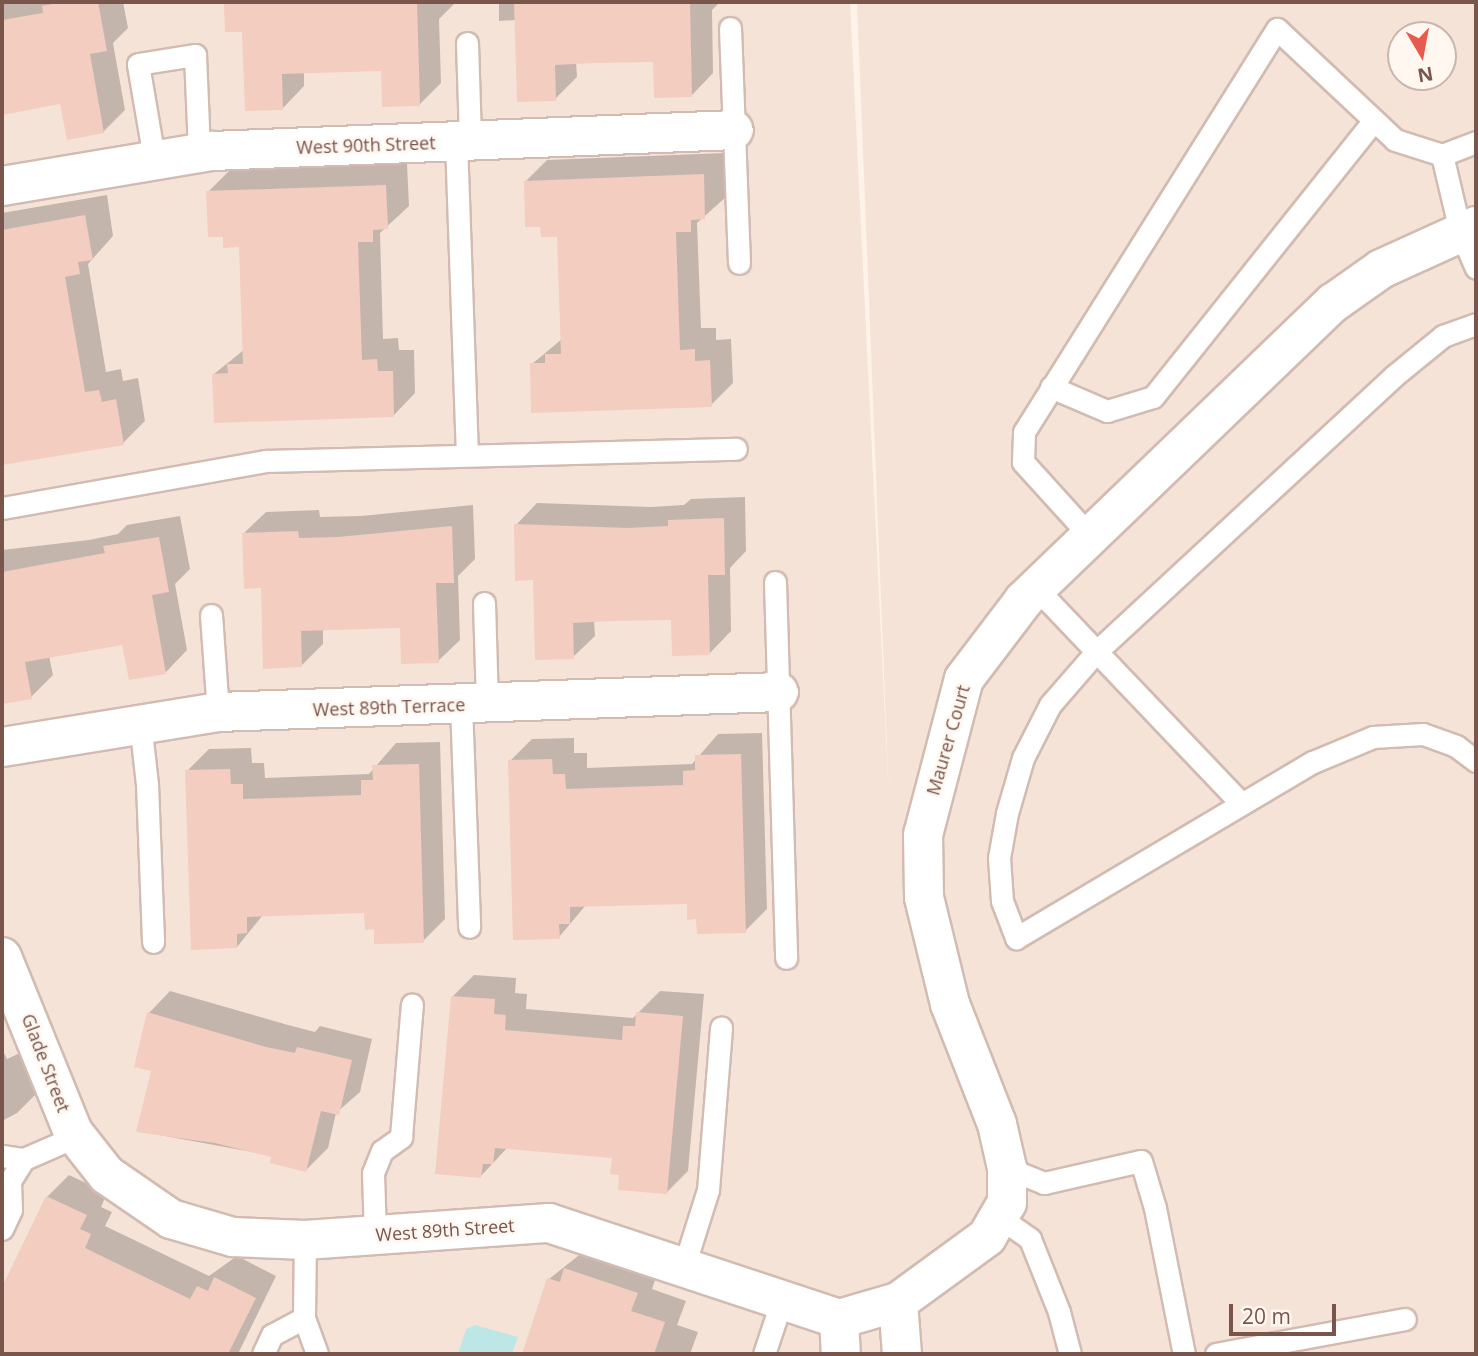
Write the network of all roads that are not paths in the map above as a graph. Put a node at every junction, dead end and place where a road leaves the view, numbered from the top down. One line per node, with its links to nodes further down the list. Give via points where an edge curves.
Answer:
1 (730, 28): 4 (lane)
2 (467, 43): 5 (lane)
3 (1374, 120): 8 (lane, via 1395,140); 15 (lane, via 1153,397 1107,411); 15 (lane, via 1277,29)
4 (734, 130): 5 (street, West 90th Street); 12 (lane)
5 (463, 141): 7 (street, West 90th Street); 17 (lane)
6 (1476, 142): 8 (lane)
7 (199, 152): 9 (street, West 90th Street); 9 (lane, via 195,55 138,64)
8 (1442, 155): 11 (lane)
9 (154, 158): 10 (street, West 90th Street)
10 (2, 186)
11 (1468, 228): 13 (lane); 19 (street, Maurer Court, via 1381,269 1333,303)
12 (739, 263)
13 (1476, 268)
14 (1476, 324): 24 (lane, via 1443,336 1394,376)
15 (1051, 387): 19 (lane, via 1024,432 1023,462)
16 (736, 449): 17 (lane)
17 (467, 455): 18 (lane, via 266,461)
18 (2, 508)
19 (1090, 536): 21 (street, Maurer Court)
20 (775, 582): 25 (lane)
21 (1036, 588): 24 (lane); 41 (street, Maurer Court, via 964,680 923,835 924,897 933,946 997,1124)
22 (484, 603): 26 (lane)
23 (211, 615): 27 (lane)
24 (1095, 653): 31 (lane); 31 (lane, via 1050,705 1023,758 1007,813 999,858 1002,901 1016,938)
25 (779, 692): 26 (street, West 89th Terrace); 35 (lane)
26 (474, 704): 27 (street, West 89th Terrace); 32 (lane)
27 (218, 712): 28 (street, West 89th Terrace)
28 (140, 722): 29 (street, West 89th Terrace); 33 (lane)
29 (2, 747)
30 (1476, 761): 31 (lane, via 1456,746 1423,734 1373,737 1313,762)
31 (1242, 804)
32 (469, 927)
33 (153, 942)
34 (2, 957): 38 (street, Glade Street)
35 (786, 958)
36 (412, 1004): 44 (lane, via 401,1137 382,1151 373,1173)
37 (721, 1028): 46 (lane, via 708,1190)
38 (75, 1134): 40 (lane); 45 (street, West 89th Street, via 107,1175 171,1219 233,1237)
39 (2, 1156): 40 (lane)
40 (24, 1159): 43 (lane, via 10,1181 11,1210)
41 (1007, 1168): 42 (street, Maurer Court, via 1007,1203); 57 (lane, via 1044,1183 1141,1161)
42 (999, 1217): 48 (street, Maurer Court, via 987,1237); 56 (lane, via 1030,1239)
43 (2, 1229)
44 (375, 1234): 45 (street, West 89th Street); 46 (street, West 89th Street, via 549,1223)
45 (305, 1240): 49 (lane)
46 (684, 1266): 47 (street, West 89th Street)
47 (782, 1300): 51 (street, West 89th Street); 54 (lane)
48 (898, 1302): 51 (street, Maurer Court); 55 (street)
49 (304, 1318): 52 (lane, via 272,1335); 53 (lane)
50 (1405, 1319): 58 (lane)
51 (840, 1337)
52 (263, 1354)
53 (317, 1354)
54 (764, 1354)
55 (902, 1354)
56 (1070, 1354)
57 (1184, 1354)
58 (1216, 1354)

